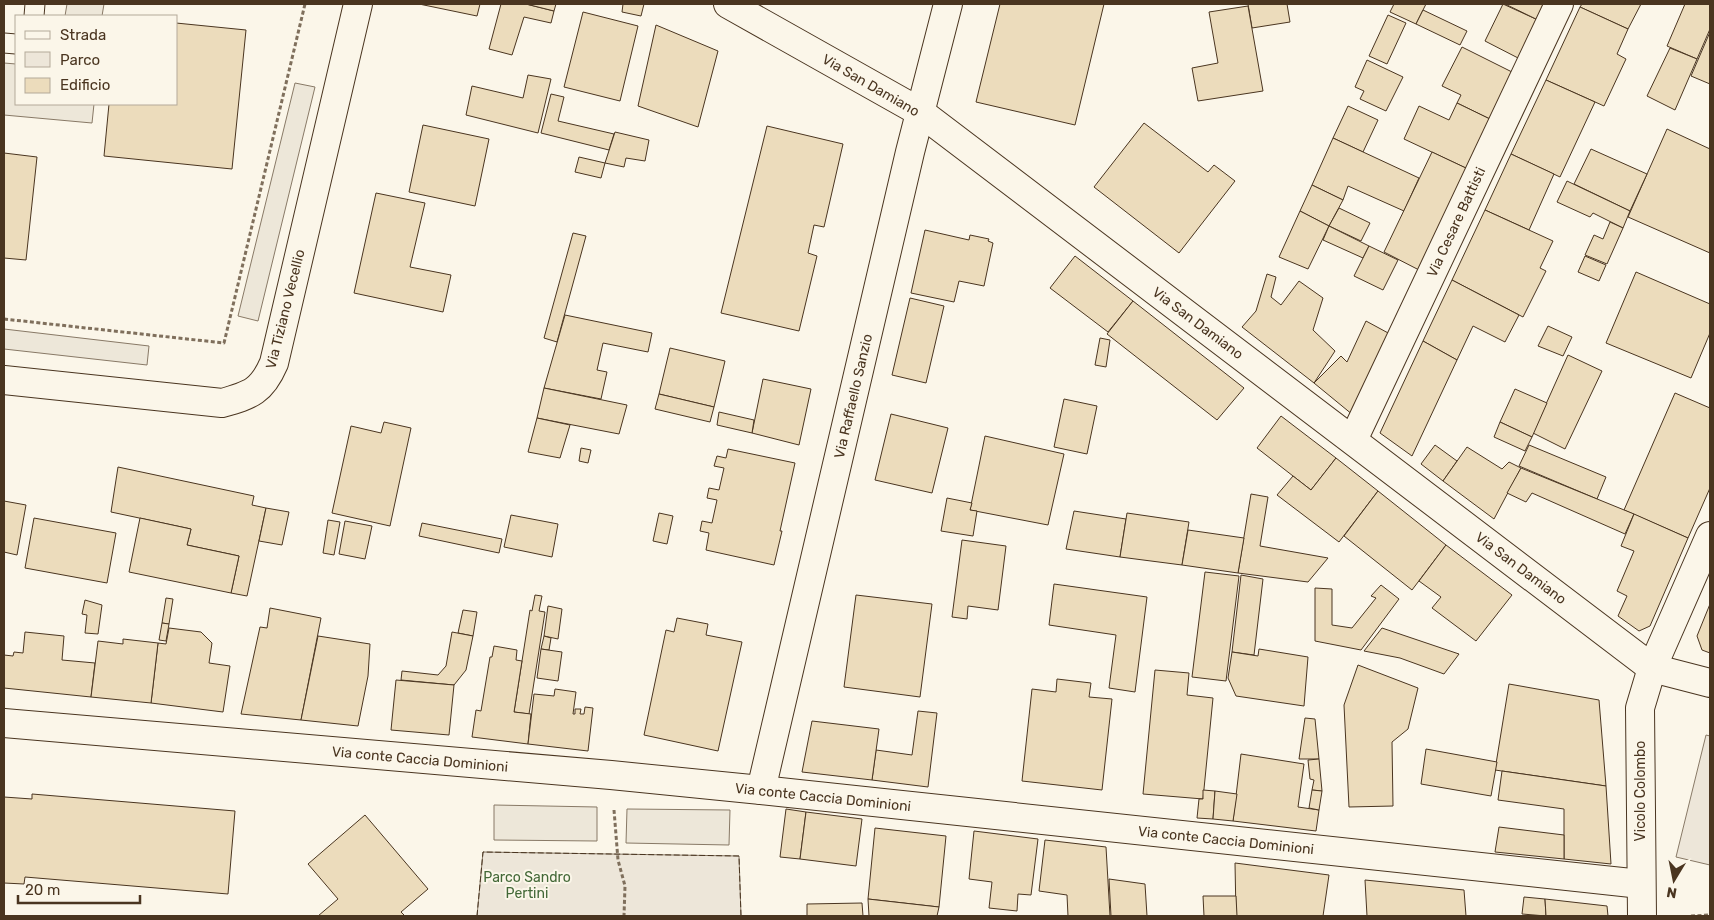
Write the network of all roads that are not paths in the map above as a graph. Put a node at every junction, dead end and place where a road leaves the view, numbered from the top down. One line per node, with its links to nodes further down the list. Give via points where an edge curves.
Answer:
1 (358, 4): 6 (street, Via Tiziano Vecellio, via 274,363 255,391 222,403)
2 (728, 4): 5 (street, Via San Damiano)
3 (948, 4): 5 (street, Via Raffaello Sanzio)
4 (1559, 4): 7 (street, Via Cesare Battisti)
5 (920, 112): 7 (street, Via San Damiano); 12 (street, Via Raffaello Sanzio)
6 (4, 380)
7 (1353, 440): 9 (street, Via San Damiano)
8 (1710, 536): 9 (street, Vicolo Colombo)
9 (1652, 668): 10 (street); 13 (street, Vicolo Colombo, via 1640,708)
10 (1710, 683)
11 (4, 723): 12 (street, Via conte Caccia Dominioni)
12 (761, 790): 13 (street, Via conte Caccia Dominioni)
13 (1641, 884): 14 (street, Vicolo Colombo)
14 (1642, 916)

